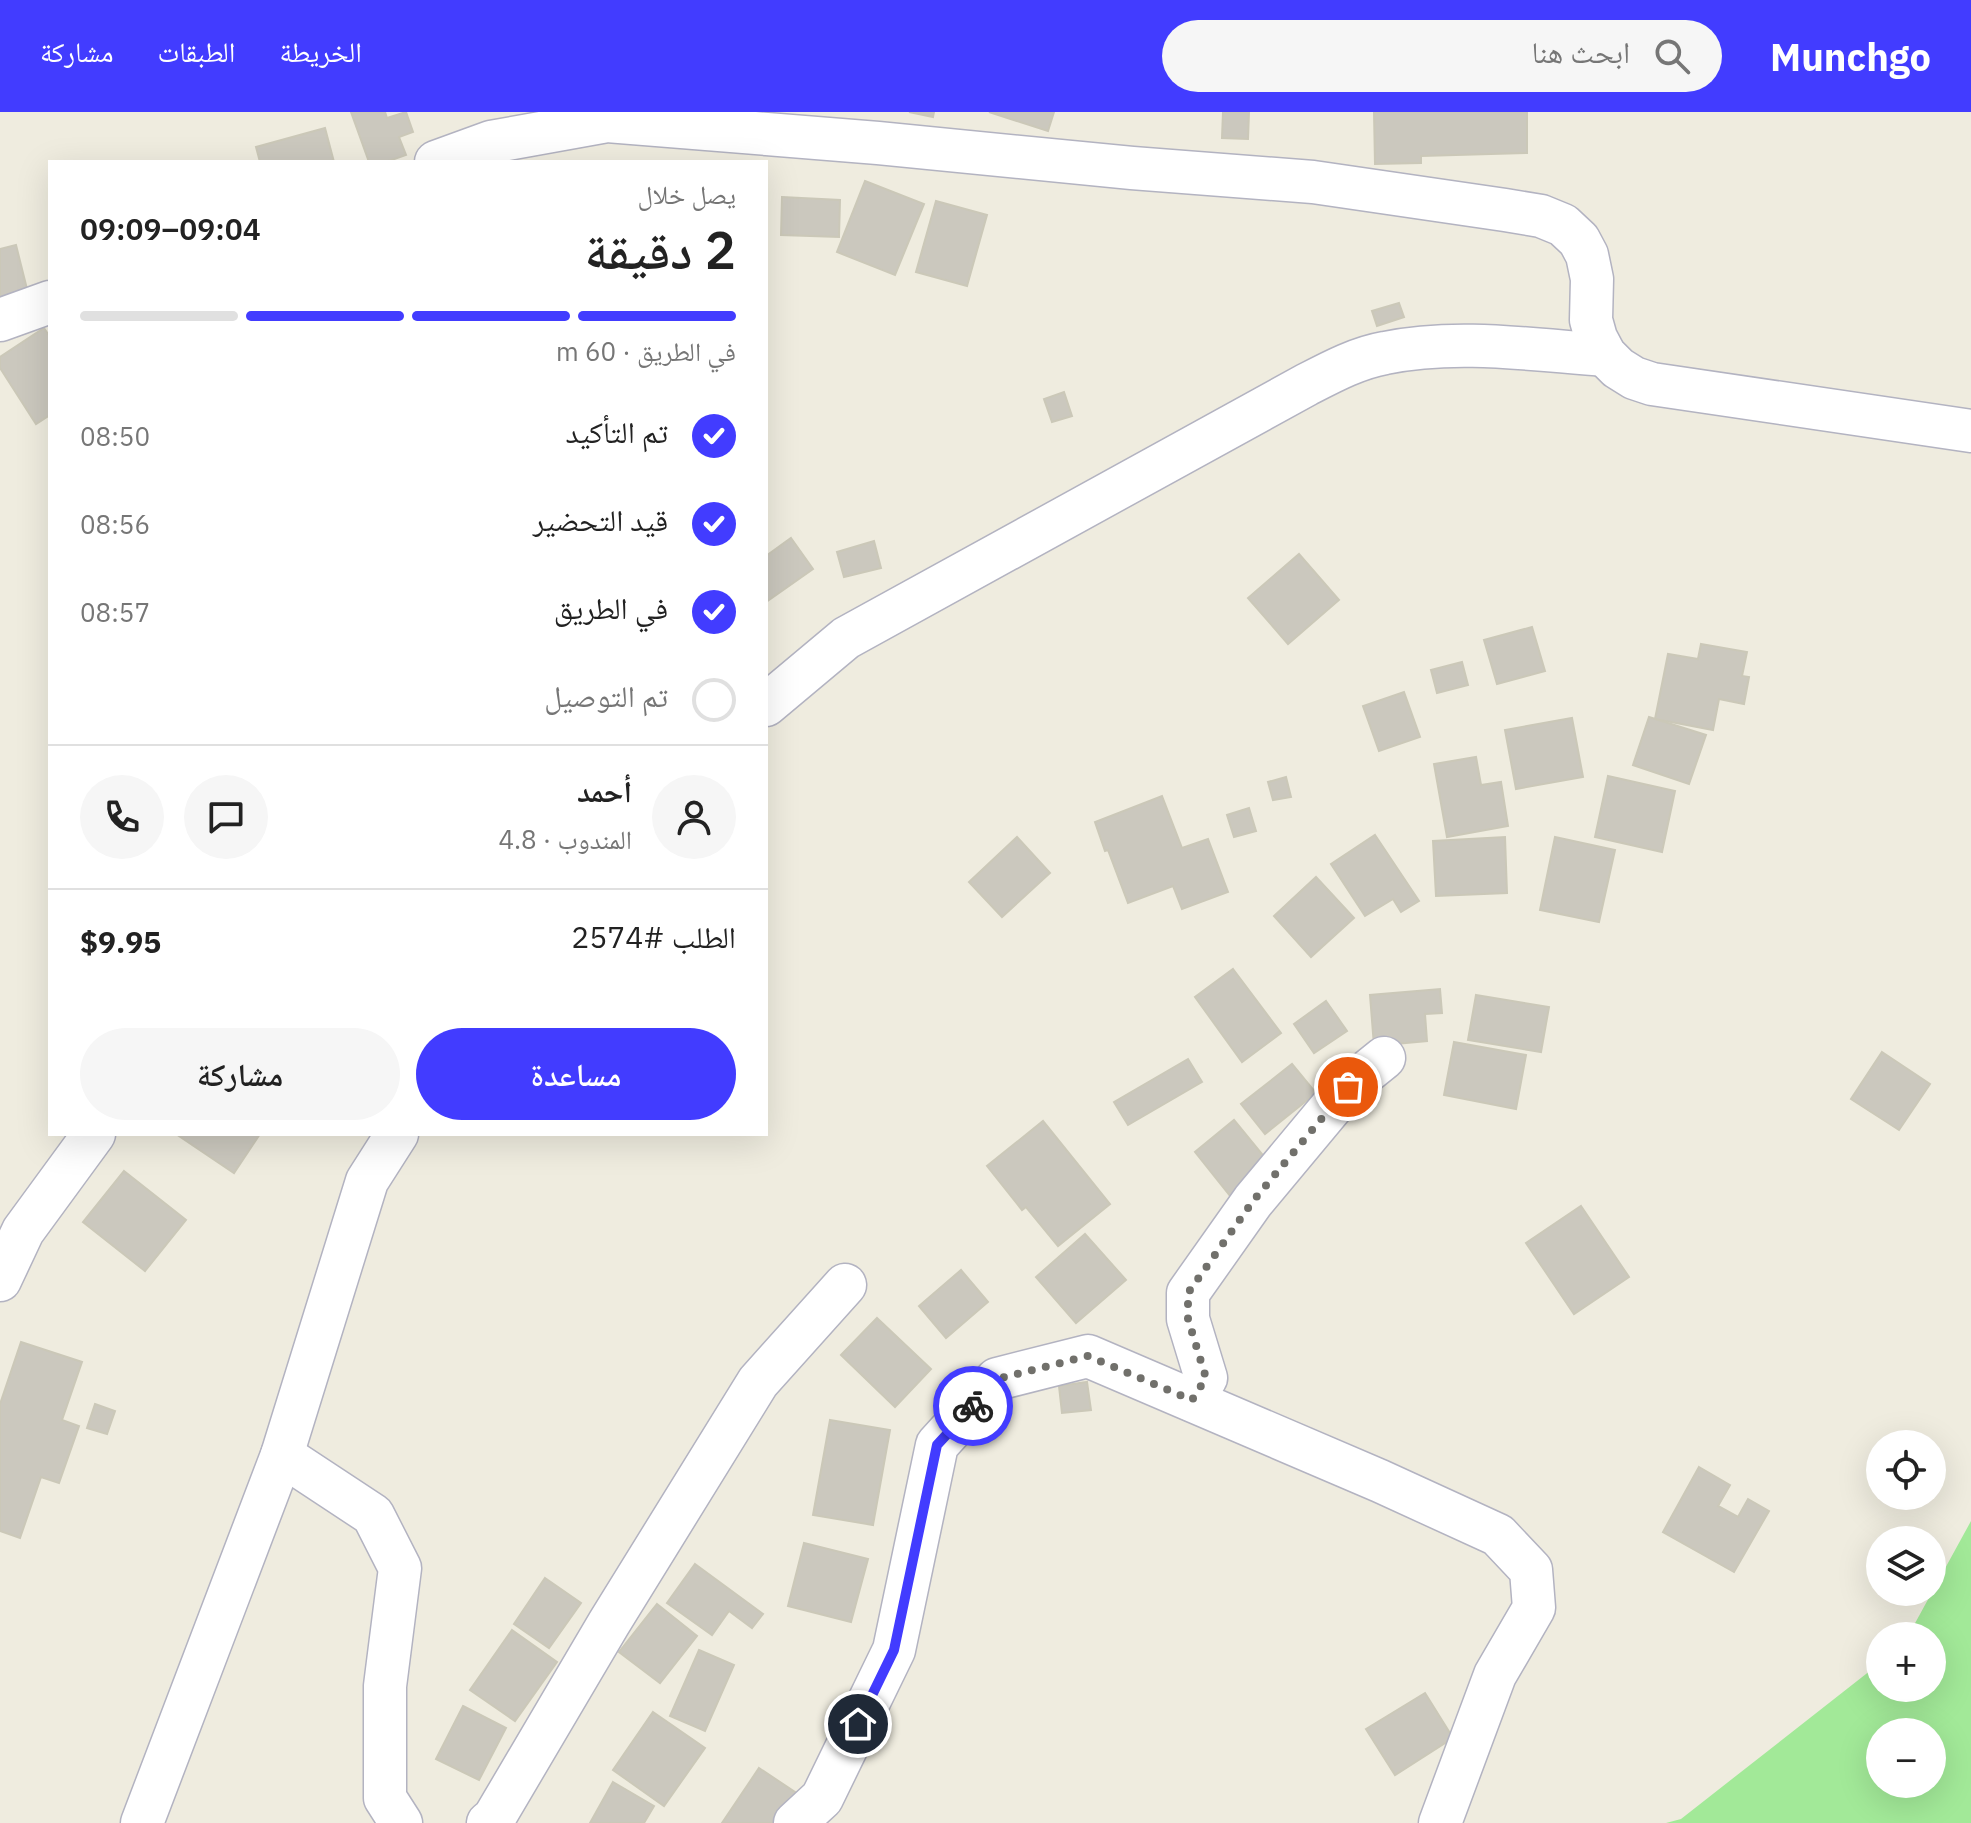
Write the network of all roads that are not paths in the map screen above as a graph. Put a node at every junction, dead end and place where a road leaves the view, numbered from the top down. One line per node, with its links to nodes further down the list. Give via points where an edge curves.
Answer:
1 (442, 160): 4 (street, via 491,142 607,121 1313,182 1466,203 1541,216 1563,225 1579,240 1592,279 1591,320)
2 (48, 303): 3 (street)
3 (0, 320)
4 (1605, 355): 5 (street, via 1634,378 1652,384); 6 (street, via 1424,347 1343,366 846,638)
5 (1971, 431)
6 (768, 703)
7 (1384, 1058): 12 (street, via 1348,1087 1253,1201 1188,1293 1188,1319 1206,1378)
8 (93, 1136): 10 (street, via 23,1231)
9 (396, 1136): 13 (street, via 367,1181)
10 (0, 1280)
11 (845, 1285): 16 (street, via 758,1382)
12 (1192, 1400): 17 (street, via 1088,1356 997,1379 937,1445 894,1650 822,1798); 18 (street, via 1498,1535 1531,1570 1534,1608 1495,1675)
13 (282, 1455): 14 (street); 15 (street, via 373,1515 400,1568 385,1686 385,1798)
14 (142, 1823)
15 (401, 1823)
16 (488, 1823)
17 (795, 1823)
18 (1440, 1823)

